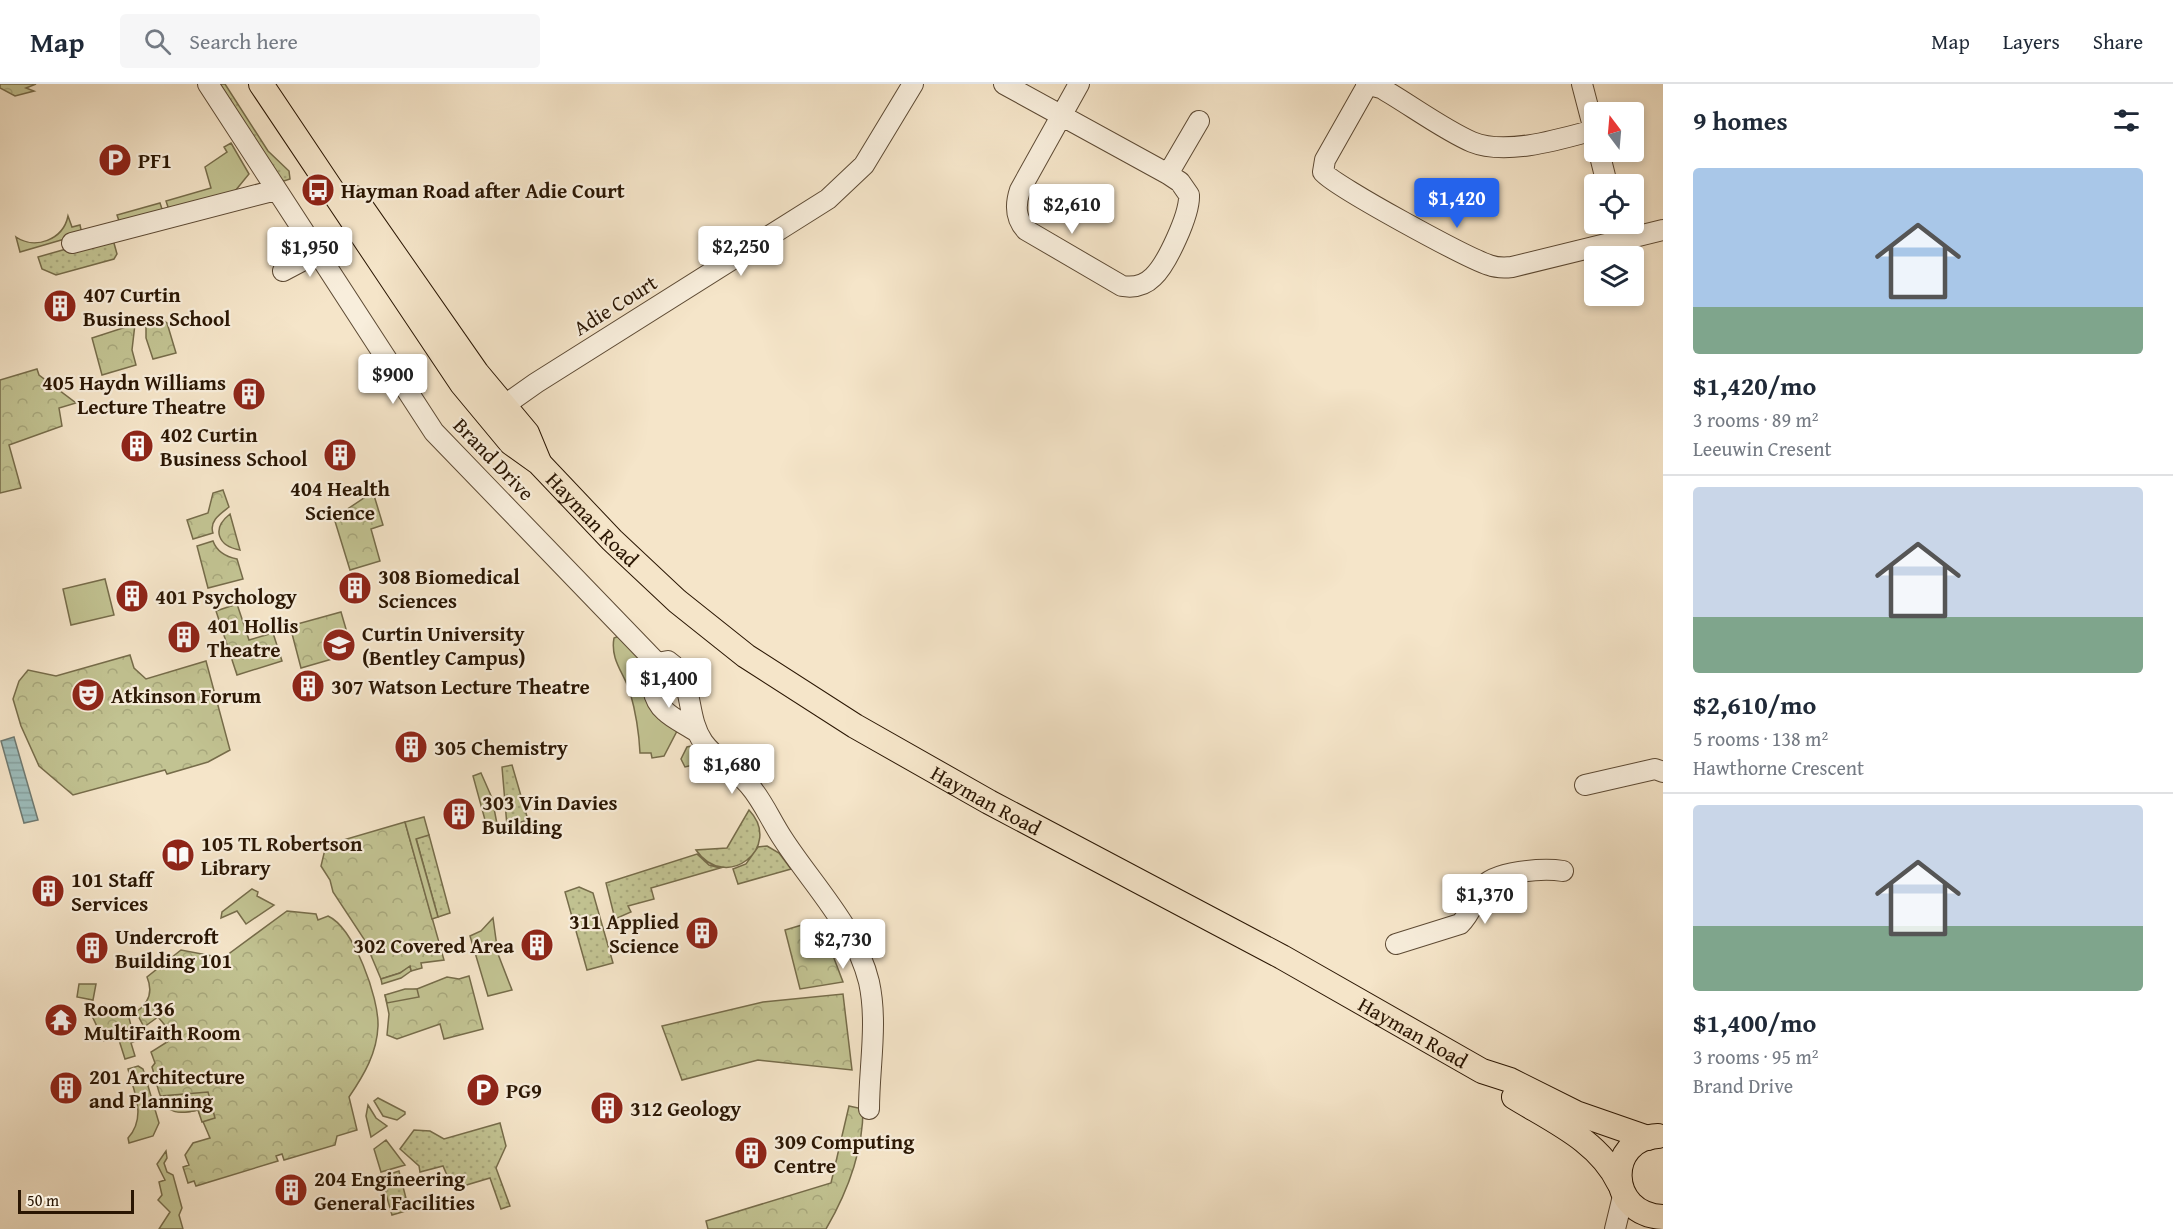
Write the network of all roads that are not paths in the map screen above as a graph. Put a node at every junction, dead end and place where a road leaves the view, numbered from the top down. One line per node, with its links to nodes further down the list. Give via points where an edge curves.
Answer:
1 (208, 84): 14 (street, Brand Drive)
2 (261, 84): 21 (main road, Hayman Road, via 462,384)
3 (279, 84): 21 (main road, Hayman Road, via 303,126 477,374)
4 (913, 84): 21 (street, Adie Court, via 864,165 828,199)
5 (1004, 84): 10 (street)
6 (1079, 84): 10 (street)
7 (1367, 84): 12 (street, via 1381,88 1473,143 1527,145); 17 (street, via 1323,166 1323,172 1332,180 1495,267 1512,267)
8 (1582, 84): 9 (street)
9 (1587, 102)
10 (1062, 114): 13 (street); 13 (street, via 1020,190 1020,223 1122,286 1131,287 1155,276 1188,216 1189,195)
11 (1199, 121): 13 (street)
12 (1584, 132)
13 (1168, 174)
14 (276, 190): 18 (street); 19 (street, Brand Drive)
15 (1663, 230): 16 (street)
16 (1644, 231)
17 (1613, 234)
18 (72, 243)
19 (315, 249): 20 (street); 22 (street, Brand Drive, via 434,432)
20 (284, 271)
21 (496, 410): 30 (main road, Hayman Road, via 527,433 539,463 612,540 676,601 746,656 855,726 980,797 1282,957)
22 (657, 663): 23 (street, Brand Drive, via 668,661 679,671 687,687); 24 (street, Brand Drive, via 652,676 654,692)
23 (688, 705): 24 (street, via 682,713); 25 (street, Brand Drive)
24 (670, 714): 25 (street, Brand Drive)
25 (697, 732): 31 (street, Brand Drive, via 708,748 749,784 848,931 869,982)
26 (1663, 772): 27 (street, via 1655,770)
27 (1585, 785)
28 (1563, 871): 29 (street, via 1535,870 1490,880 1460,924)
29 (1396, 944)
30 (1482, 1071): 32 (main road, Hayman Road, via 1510,1080 1584,1117); 33 (main road, Hayman Road, via 1504,1091 1583,1139 1602,1155)
31 (869, 1109)
32 (1657, 1135): 33 (main road, via 1635,1145 1625,1155 1620,1169)
33 (1621, 1190): 34 (main road, via 1641,1212); 35 (street)
34 (1663, 1217): 36 (street)
35 (1616, 1229)
36 (1653, 1229)

